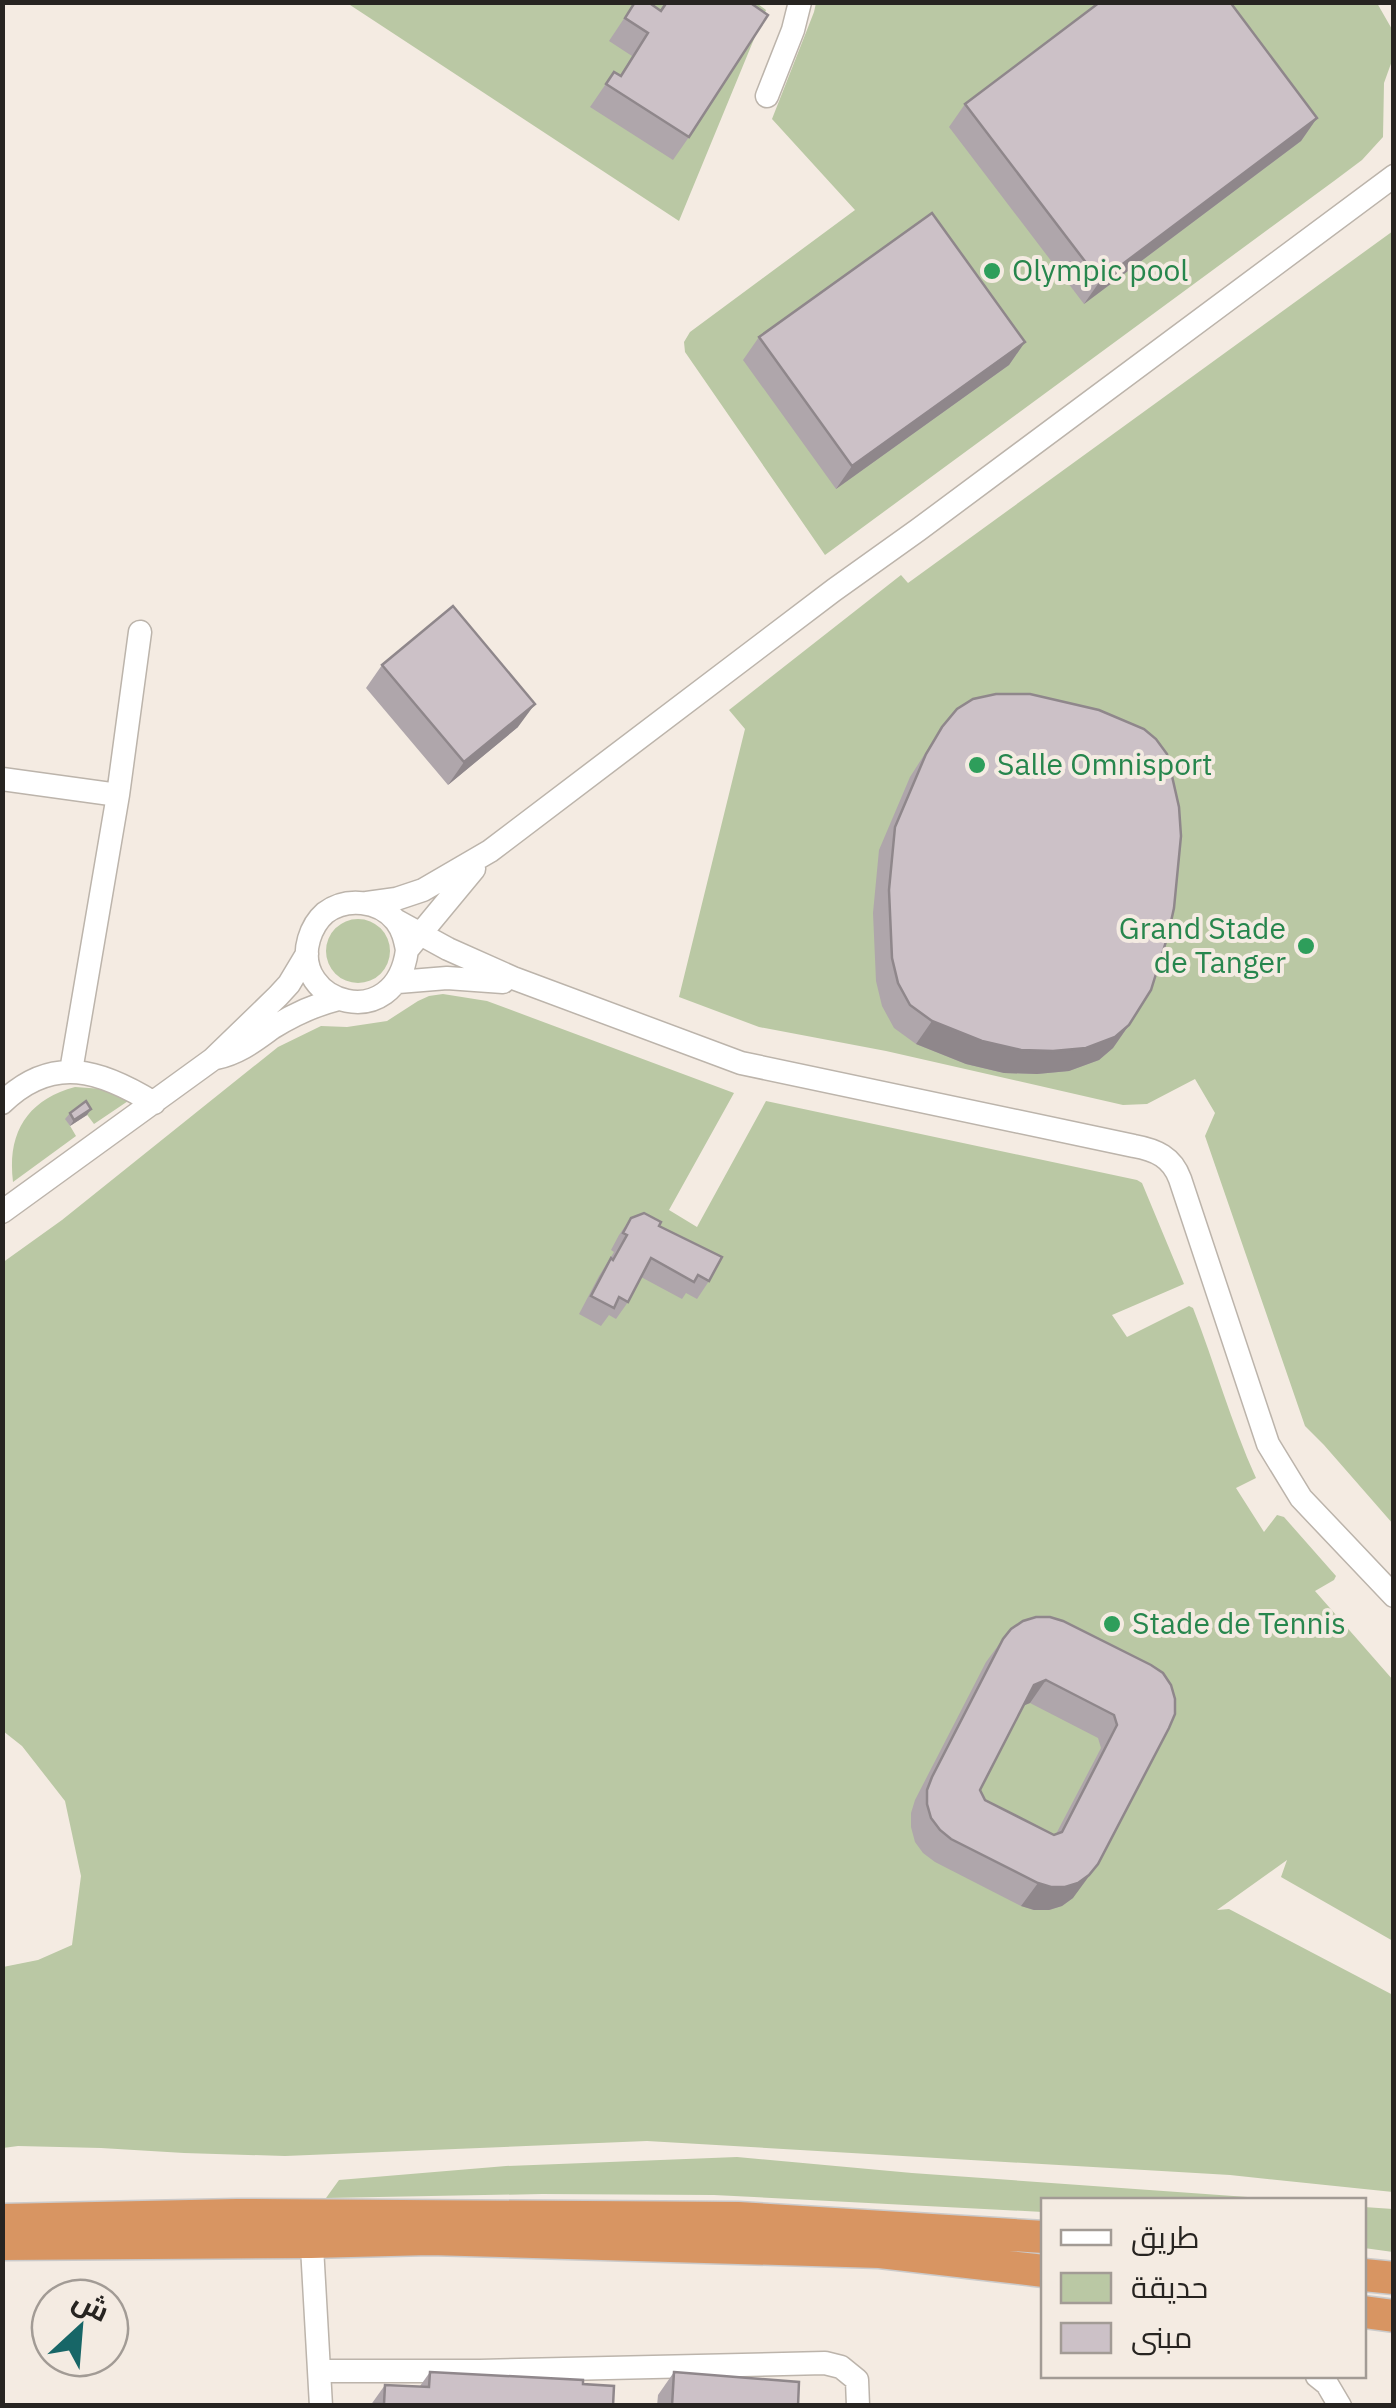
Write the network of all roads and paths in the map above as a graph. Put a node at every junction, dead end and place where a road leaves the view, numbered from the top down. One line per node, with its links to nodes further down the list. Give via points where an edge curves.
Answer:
1 (800, 2): 2 (street)
2 (767, 96)
3 (1389, 175): 7 (street)
4 (140, 632): 6 (street)
5 (2, 780): 6 (street)
6 (118, 795): 15 (street)
7 (490, 851): 8 (street, via 424,890); 9 (street)
8 (367, 903): 9 (street, via 395,920); 10 (street, via 350,902 322,916)
9 (413, 942): 11 (street); 12 (street)
10 (307, 954): 13 (street, via 313,978); 14 (street, via 289,984)
11 (398, 982): 12 (street, via 472,979); 13 (street, via 371,1000)
12 (546, 990): 19 (street, via 741,1063 1162,1155 1177,1170 1268,1444 1301,1498)
13 (338, 999): 14 (street, via 316,1004 245,1048)
14 (213, 1059): 17 (street)
15 (71, 1072): 16 (street, via 40,1078); 17 (street, via 124,1084)
16 (2, 1102)
17 (154, 1104): 18 (street)
18 (2, 1212)
19 (1394, 1596)
20 (2, 2220): 21 (highway)
21 (311, 2229): 22 (highway, via 738,2218); 23 (highway); 24 (highway, via 430,2239 880,2252); 29 (street)
22 (1041, 2237)
23 (2, 2244)
24 (1041, 2271)
25 (1366, 2275): 26 (highway)
26 (1394, 2278)
27 (1366, 2312): 28 (highway)
28 (1394, 2316)
29 (320, 2372): 31 (street); 32 (street, via 825,2364 857,2380)
30 (1319, 2378): 33 (street)
31 (321, 2406)
32 (858, 2406)
33 (1340, 2406)

